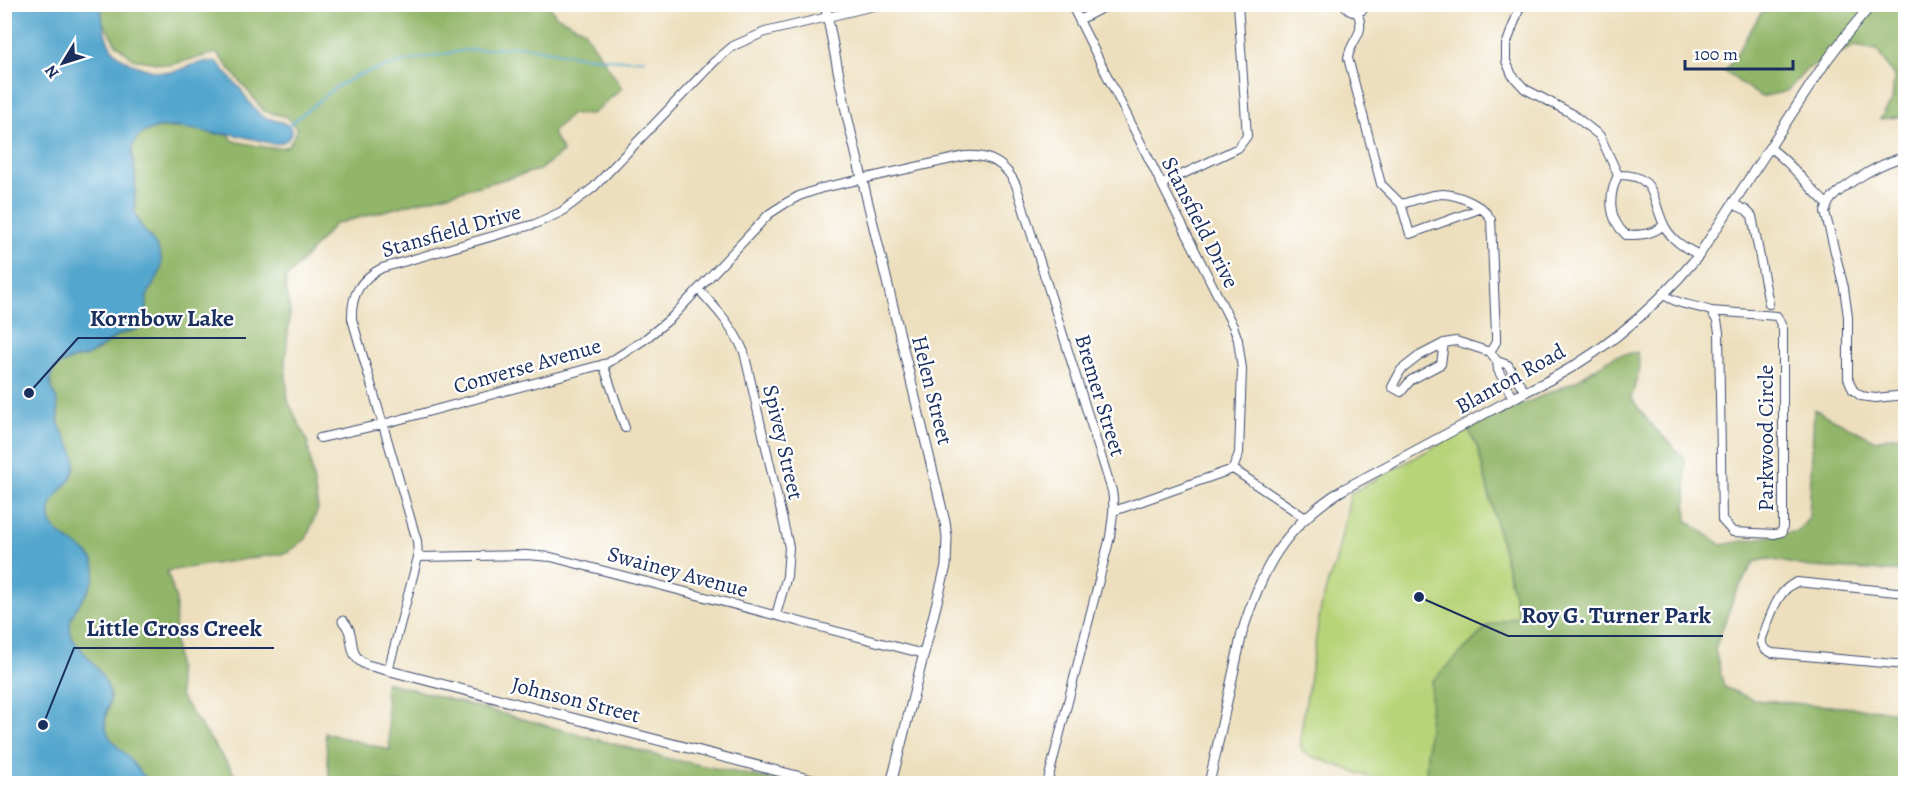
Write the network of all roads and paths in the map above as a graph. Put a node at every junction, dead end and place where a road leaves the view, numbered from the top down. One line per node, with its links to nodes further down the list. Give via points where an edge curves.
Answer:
1 (825, 4): 11 (street, Helen Street)
2 (882, 4): 11 (street, Stansfield Drive)
3 (1071, 4): 12 (street, Stansfield Drive)
4 (1110, 4): 12 (street)
5 (1238, 4): 17 (street, via 1247,136 1238,148)
6 (1344, 4): 10 (street, via 1348,10)
7 (1367, 4): 10 (street)
8 (1521, 4): 15 (street, via 1506,45 1506,62 1512,75 1525,89 1572,113 1600,136)
9 (1872, 4): 13 (street, Blanton Road, via 1827,60)
10 (1358, 12): 19 (street, via 1360,34 1348,58 1380,184)
11 (828, 17): 16 (street, Helen Street); 36 (street, Stansfield Drive, via 765,32 733,46 593,188 561,212 535,224 369,275 353,300 352,319)
12 (1079, 20): 17 (street, Stansfield Drive)
13 (1770, 148): 20 (street, Blanton Road); 21 (street, via 1785,158)
14 (1904, 157): 18 (street); 21 (street, via 1873,169)
15 (1618, 175): 23 (street, via 1640,177 1648,184); 23 (street, via 1610,204 1619,228 1626,235 1638,235 1655,232)
16 (862, 180): 25 (street, Converse Avenue, via 813,191 786,203 770,214); 40 (street, Bremer Street, via 975,155 994,160 1012,176 1112,491); 46 (street, Helen Street, via 947,537 946,566)
17 (1162, 184): 39 (street, Stansfield Drive, via 1238,340 1242,369 1239,453)
18 (1905, 202)
19 (1401, 204): 22 (street, via 1441,194); 22 (street, via 1410,234)
20 (1733, 204): 24 (street, Blanton Road); 27 (street, via 1752,216)
21 (1827, 204): 34 (street, via 1825,212 1848,318 1848,378 1861,396)
22 (1482, 208): 30 (street, via 1491,220 1496,342)
23 (1664, 225): 24 (street, via 1683,248)
24 (1699, 255): 26 (street, Blanton Road)
25 (699, 290): 32 (street, Converse Avenue, via 658,330); 44 (street, Spivey Street, via 724,317 744,352 789,547 787,576)
26 (1664, 295): 28 (street, Parkwood Circle, via 1674,302); 33 (street, Blanton Road, via 1600,349)
27 (1769, 304)
28 (1711, 311): 28 (street, Parkwood Circle, via 1719,332 1722,520 1733,532 1775,534 1783,526 1782,323 1777,315)
29 (1444, 343): 29 (street, via 1401,370 1392,387 1401,392 1411,380 1441,364); 30 (street, via 1456,341)
30 (1490, 352): 31 (street)
31 (1497, 361): 33 (street, via 1508,365); 35 (street)
32 (603, 364): 36 (street, Converse Avenue); 37 (street)
33 (1525, 392): 35 (street, Blanton Road)
34 (1905, 395)
35 (1513, 398): 41 (street, Blanton Road, via 1344,489)
36 (383, 424): 38 (street, Converse Avenue); 42 (street, Stansfield Drive, via 417,541)
37 (625, 428)
38 (320, 438)
39 (1233, 468): 40 (street); 41 (street)
40 (1114, 512): 51 (street, Bremer Street)
41 (1304, 518): 52 (street, Blanton Road, via 1273,556 1257,586 1242,633)
42 (418, 557): 44 (street, Swainey Avenue, via 551,557); 48 (street, Stansfield Drive)
43 (1905, 593): 47 (street, via 1797,582 1781,594 1761,644 1772,653)
44 (776, 615): 46 (street, Swainey Avenue)
45 (343, 621): 48 (street, Johnson Street, via 351,632 357,659)
46 (924, 654): 50 (street, Helen Street)
47 (1905, 665)
48 (388, 671): 49 (street, Johnson Street)
49 (828, 783)
50 (891, 783)
51 (1047, 783)
52 (1209, 783)

